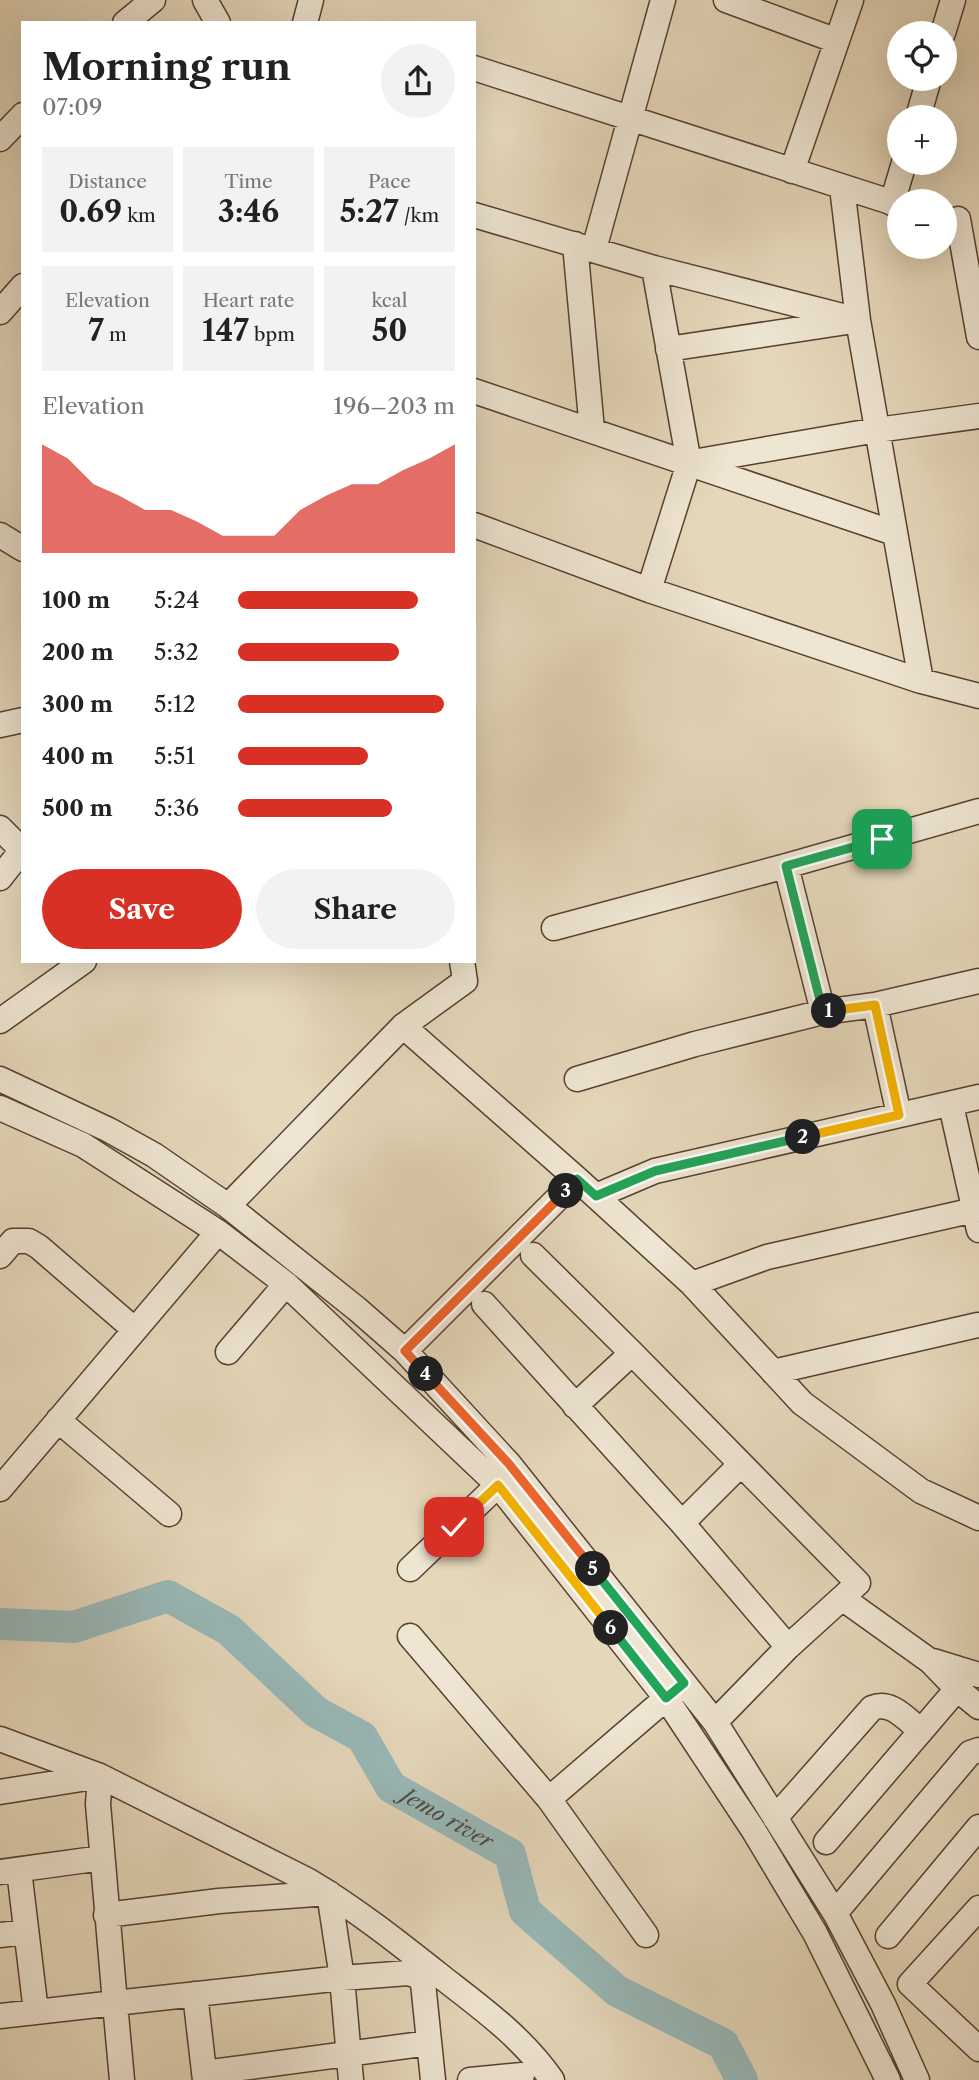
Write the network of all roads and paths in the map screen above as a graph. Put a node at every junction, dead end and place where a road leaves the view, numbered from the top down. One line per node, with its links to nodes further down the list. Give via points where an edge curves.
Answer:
1 (153, 0): 8 (street)
2 (205, 0): 9 (street)
3 (311, 0): 10 (street)
4 (663, 0): 15 (street)
5 (726, 0): 12 (street)
6 (851, 0): 12 (street)
7 (953, 0): 11 (street)
8 (127, 21)
9 (217, 21)
10 (306, 21)
11 (947, 21)
12 (837, 41): 17 (street)
13 (476, 69): 15 (street)
14 (21, 117): 16 (street)
15 (631, 119): 17 (street); 22 (street)
16 (0, 139)
17 (792, 171): 18 (street)
18 (842, 187): 19 (street); 26 (street)
19 (887, 201)
20 (476, 216): 22 (street)
21 (961, 219): 27 (street)
22 (585, 246): 23 (street); 31 (street)
23 (654, 268): 26 (street); 28 (street)
24 (21, 288): 25 (street)
25 (0, 312)
26 (859, 320): 28 (street); 32 (street)
27 (979, 337)
28 (668, 349): 33 (street)
29 (476, 392): 31 (street)
30 (979, 416): 32 (street)
31 (592, 430): 33 (street)
32 (877, 430): 33 (street); 35 (street)
33 (689, 463): 35 (street); 38 (street)
34 (476, 526): 38 (street)
35 (894, 533): 39 (street)
36 (0, 535): 37 (street)
37 (21, 548)
38 (649, 590): 39 (street)
39 (921, 681): 40 (street)
40 (979, 696)
41 (21, 720): 42 (street)
42 (0, 725)
43 (979, 811): 47 (street)
44 (0, 828): 45 (street)
45 (21, 849)
46 (21, 851): 48 (street)
47 (786, 866): 49 (street); 54 (street)
48 (0, 878)
49 (554, 928)
50 (81, 963): 55 (street)
51 (462, 963): 56 (street, via 465,981)
52 (979, 981): 53 (street)
53 (875, 1005): 54 (street); 62 (street)
54 (823, 1012): 58 (street)
55 (0, 1021)
56 (403, 1026): 63 (street); 65 (street)
57 (0, 1079): 65 (street, via 154,1155)
58 (577, 1079)
59 (979, 1097): 60 (street)
60 (951, 1105): 62 (street); 66 (street)
61 (0, 1108): 67 (street, via 83,1146)
62 (899, 1115): 64 (street, via 655,1171)
63 (577, 1179): 64 (street); 75 (street)
64 (596, 1196): 71 (street)
65 (228, 1206): 75 (street)
66 (978, 1216): 71 (street, via 767,1256)
67 (218, 1232): 70 (street); 74 (street)
68 (533, 1255): 77 (street)
69 (0, 1256): 74 (street, via 13,1241 40,1247)
70 (286, 1284): 76 (street); 82 (street)
71 (692, 1284): 78 (street)
72 (484, 1304): 79 (street)
73 (979, 1329): 78 (street)
74 (135, 1330): 80 (street)
75 (405, 1351): 94 (street, via 509,1464)
76 (228, 1352)
77 (632, 1353): 79 (street); 81 (street)
78 (773, 1373): 85 (street, via 802,1403 876,1460 921,1491)
79 (575, 1406): 86 (street)
80 (58, 1420): 83 (street); 84 (street)
81 (741, 1464): 86 (street); 88 (street, via 858,1583)
82 (498, 1485): 87 (street); 94 (street)
83 (0, 1489)
84 (169, 1514)
85 (979, 1518)
86 (682, 1523): 90 (street)
87 (410, 1569)
88 (842, 1598): 90 (street); 91 (street)
89 (410, 1636): 102 (street)
90 (788, 1647): 96 (street)
91 (930, 1661): 92 (street); 93 (street)
92 (979, 1675)
93 (957, 1689): 95 (street); 97 (street)
94 (675, 1690): 96 (street); 102 (street); 134 (street, via 815,1933)
95 (979, 1707)
96 (715, 1722): 103 (street)
97 (920, 1730): 103 (street, via 889,1706 872,1707); 105 (street)
98 (0, 1739): 100 (street)
99 (979, 1750): 110 (street, via 970,1753)
100 (100, 1776): 101 (street); 106 (street); 108 (street)
101 (0, 1792)
102 (549, 1799): 114 (street)
103 (775, 1818): 110 (street)
104 (979, 1827): 115 (street)
105 (827, 1842)
106 (102, 1858): 107 (street); 111 (street)
107 (9, 1871): 112 (street)
108 (329, 1893): 111 (street); 116 (street); 117 (street)
109 (979, 1908): 124 (street, via 910,1984)
110 (835, 1913): 135 (street)
111 (106, 1915): 119 (street)
112 (25, 1932): 113 (street); 120 (street)
113 (0, 1935)
114 (646, 1935)
115 (888, 1936)
116 (418, 1967): 117 (street, via 408,1973); 122 (street); 123 (street, via 424,1983)
117 (342, 1978): 118 (street); 125 (street)
118 (195, 1994): 119 (street); 127 (street)
119 (115, 2003): 120 (street); 129 (street)
120 (36, 2012): 121 (street)
121 (0, 2016)
122 (515, 2035): 128 (street); 133 (street)
123 (429, 2043): 125 (street); 131 (street)
124 (979, 2049)
125 (348, 2054): 126 (street); 130 (street)
126 (268, 2073): 127 (street)
127 (205, 2077)
128 (522, 2078): 132 (street)
129 (122, 2080)
130 (351, 2080)
131 (433, 2080)
132 (470, 2080)
133 (552, 2080)
134 (888, 2080)
135 (916, 2080)

